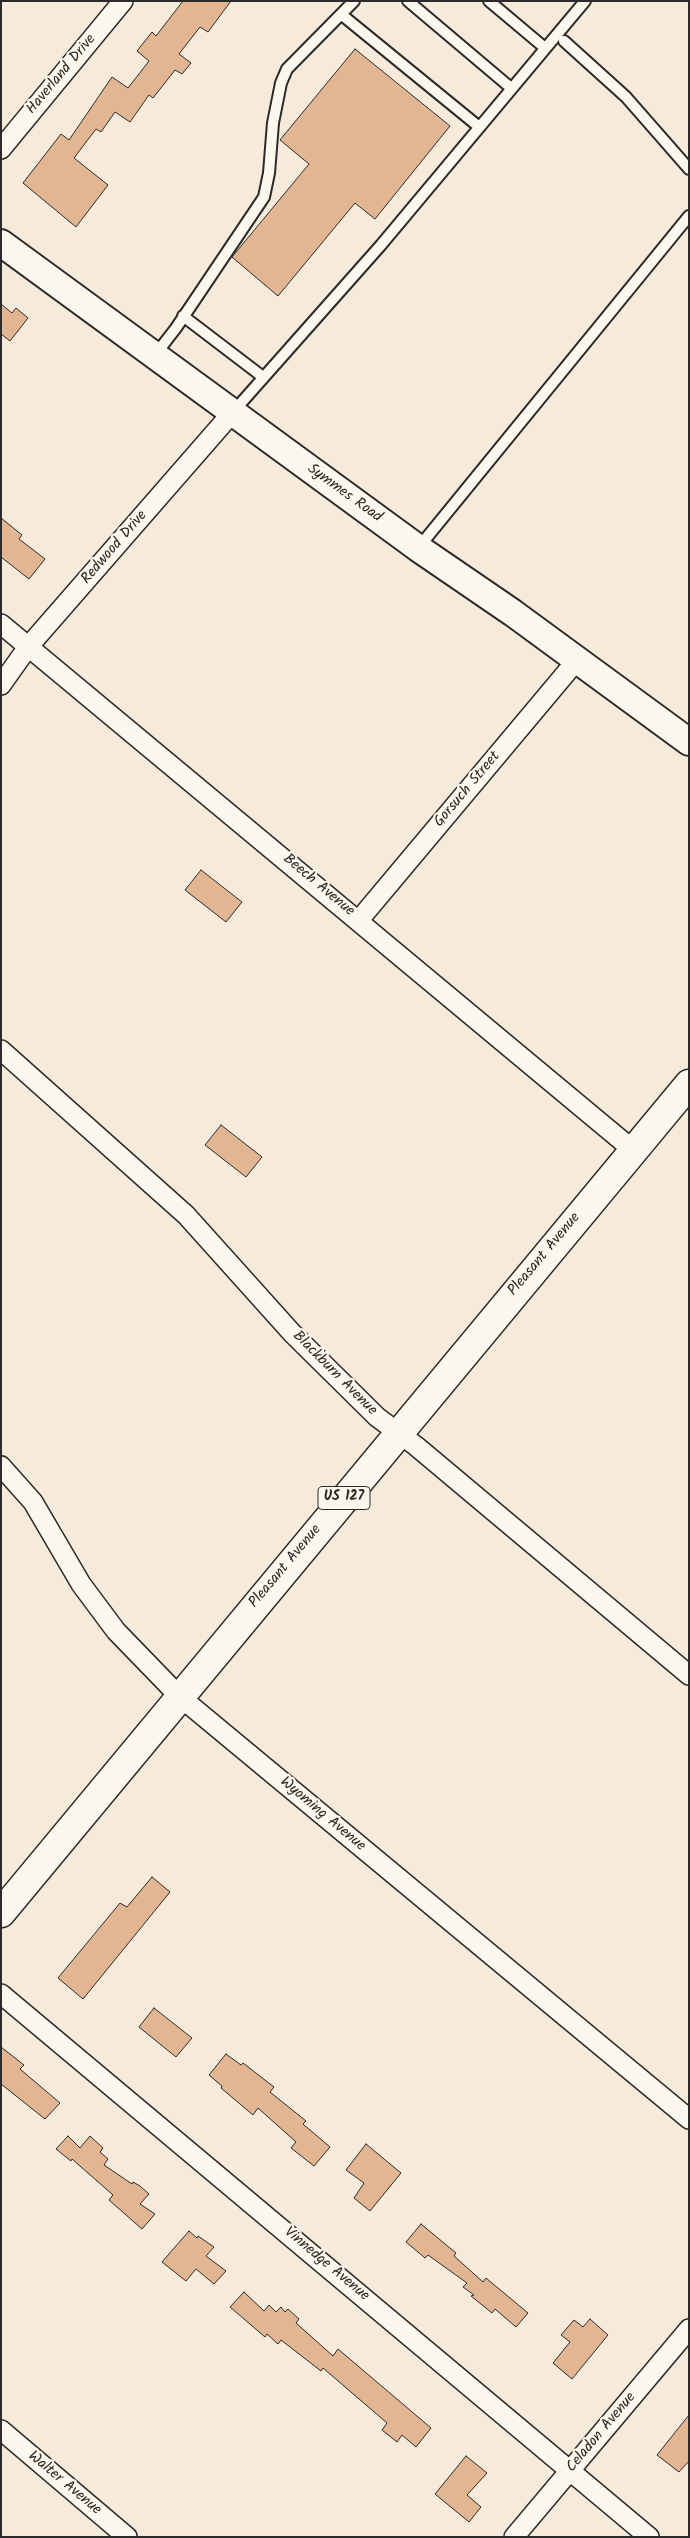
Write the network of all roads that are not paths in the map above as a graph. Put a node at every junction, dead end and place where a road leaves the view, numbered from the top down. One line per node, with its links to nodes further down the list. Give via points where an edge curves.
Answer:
1 (123, 1): 11 (street, Haverland Drive)
2 (354, 1): 6 (lane)
3 (408, 1): 9 (lane)
4 (489, 1): 8 (lane)
5 (578, 3): 8 (lane)
6 (342, 15): 10 (lane); 15 (lane, via 286,69 273,123 270,173 264,197)
7 (564, 41): 12 (lane, via 626,97)
8 (545, 48): 9 (lane)
9 (511, 88): 10 (lane)
10 (478, 126): 17 (lane, via 381,244)
11 (1, 149)
12 (689, 168)
13 (689, 216): 19 (lane)
14 (1, 243): 16 (street, Symmes Road)
15 (184, 316): 16 (lane); 17 (lane)
16 (154, 356): 18 (street, Symmes Road)
17 (263, 377): 18 (lane)
18 (232, 413): 19 (street, Symmes Road); 21 (street, Redwood Drive)
19 (418, 548): 22 (street, Symmes Road)
20 (1, 624): 21 (street, Beech Avenue)
21 (28, 647): 23 (street, Redwood Drive); 25 (street, Beech Avenue)
22 (577, 660): 24 (street, Symmes Road); 25 (street, Gorsuch Street)
23 (1, 685)
24 (689, 742)
25 (359, 920): 28 (street, Beech Avenue)
26 (1, 1050): 29 (street, Blackburn Avenue, via 186,1215 292,1333 377,1417)
27 (689, 1084): 28 (main road, Pleasant Avenue / US 127)
28 (633, 1150): 29 (main road, Pleasant Avenue / US 127)
29 (398, 1432): 31 (street, Blackburn Avenue); 32 (main road, Pleasant Avenue / US 127)
30 (1, 1466): 32 (street, Wyoming Avenue, via 33,1502 81,1584 116,1631)
31 (689, 1675)
32 (179, 1696): 33 (main road, Pleasant Avenue / US 127); 35 (street, Wyoming Avenue)
33 (1, 1913)
34 (1, 1994): 38 (street, Vinnedge Avenue)
35 (689, 2119)
36 (689, 2329): 38 (street, Celadon Avenue)
37 (1, 2430): 39 (street, Walter Avenue)
38 (571, 2470): 40 (street, Celadon Avenue); 41 (street, Vinnedge Avenue)
39 (128, 2537)
40 (514, 2537)
41 (649, 2537)

